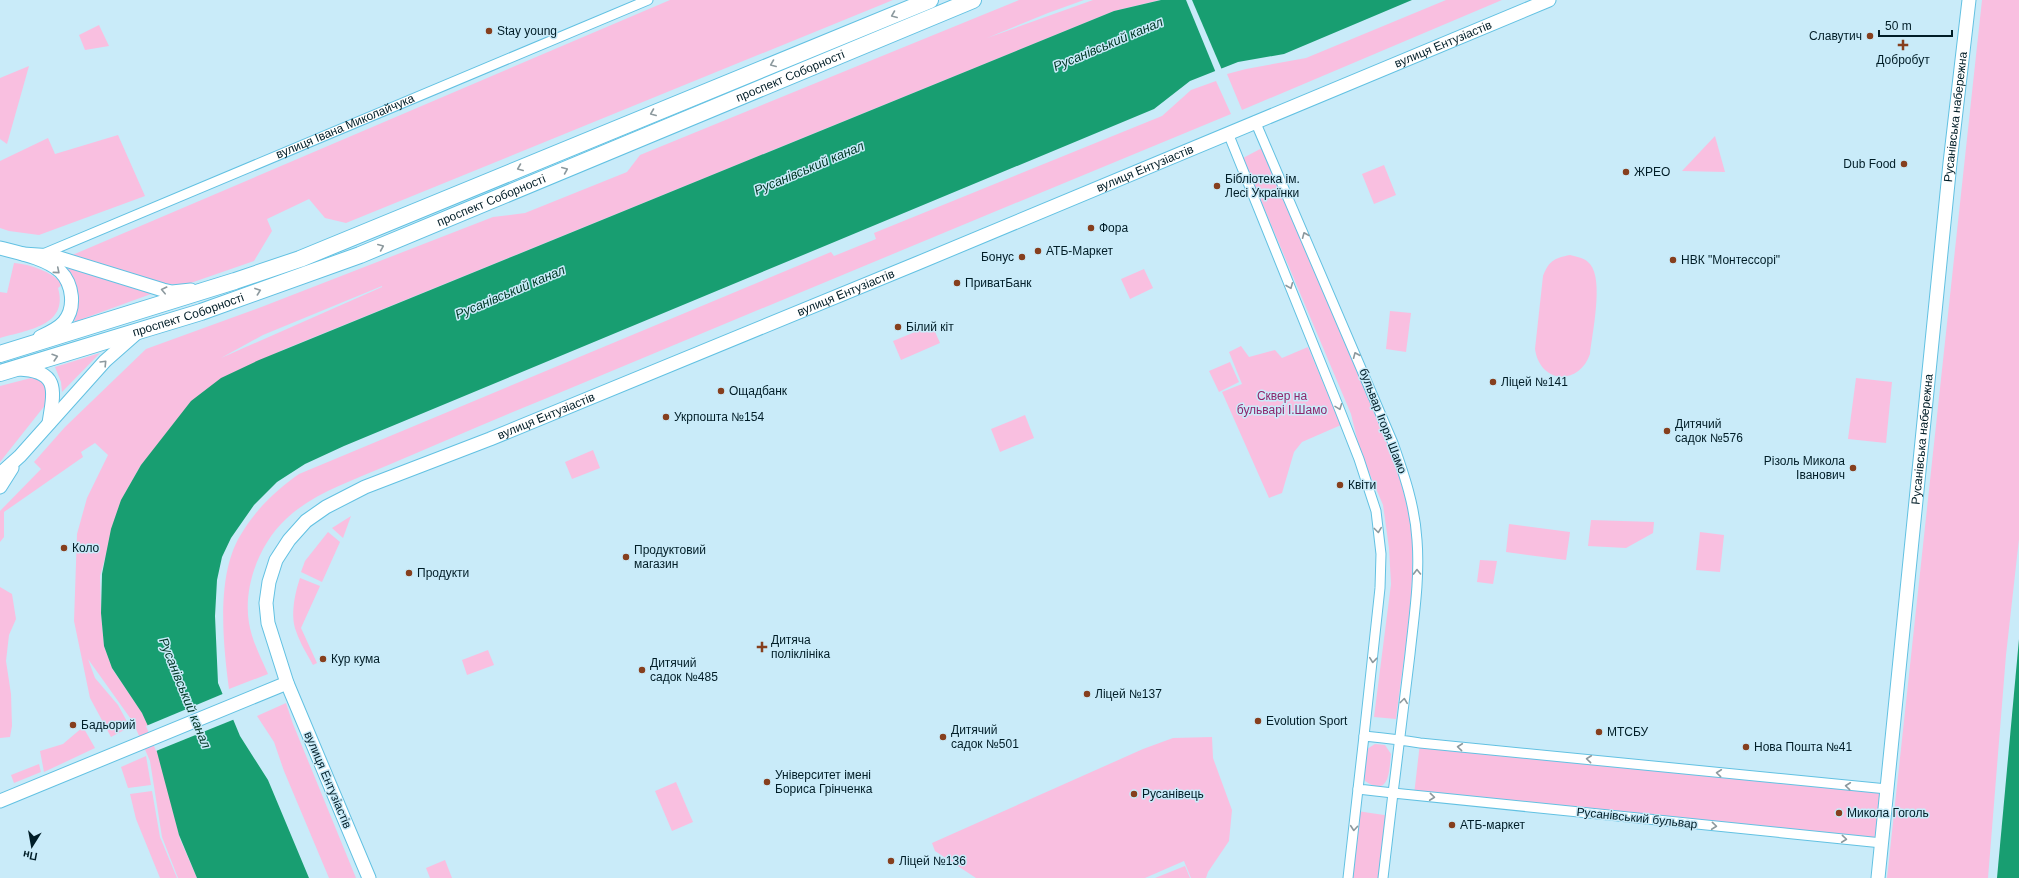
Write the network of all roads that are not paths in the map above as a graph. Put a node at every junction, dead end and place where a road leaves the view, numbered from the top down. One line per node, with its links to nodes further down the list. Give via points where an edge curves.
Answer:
1 (648, 0): 10 (street, вулиця Івана Миколайчука, via 316,140 230,173)
2 (930, 0): 11 (highway, проспект Соборності, one-way to 11, via 300,258)
3 (973, 0): 12 (highway, проспект Соборності, one-way to 3, via 360,256)
4 (1549, 0): 6 (street, вулиця Ентузіастів)
5 (1969, 0): 24 (street, Русанівська набережна, via 1950,162)
6 (1255, 121): 7 (street, вулиця Ентузіастів); 22 (street, бульвар Ігоря Шамо, one-way to 6, via 1417,583 1417,539 1407,483 1370,387)
7 (1228, 133): 20 (street, вулиця Ентузіастів, via 490,439 365,487 326,507 306,521 289,540 276,560 269,582 266,604 268,623); 21 (street, one-way to 21, via 1359,459 1376,511 1381,554 1380,588)
8 (0, 248): 9 (street, вулиця Івана Миколайчука)
9 (23, 254): 10 (street, вулиця Івана Миколайчука); 13 (street, вулиця Івана Миколайчука, one-way to 13, via 60,271 71,292 71,304 64,322 50,332)
10 (42, 254): 11 (street, вулиця Івана Миколайчука, one-way to 10, via 172,292)
11 (216, 287): 13 (highway, проспект Соборності)
12 (139, 332): 14 (highway, проспект Соборності, one-way to 12); 16 (street, one-way to 12, via 105,361)
13 (0, 354)
14 (18, 368): 15 (highway, проспект Соборності); 16 (street, via 32,369 46,376 52,386)
15 (0, 373)
16 (49, 423): 17 (street)
17 (20, 456): 18 (street); 19 (street)
18 (0, 474)
19 (0, 487)
20 (287, 683): 26 (street); 28 (street, вулиця Ентузіастів)
21 (1364, 736): 22 (street); 23 (street)
22 (1400, 740): 24 (street, one-way to 22); 25 (street, бульвар Ігоря Шамо)
23 (1358, 789): 25 (street, Русанівський бульвар); 29 (street, one-way to 29)
24 (1887, 789): 27 (street, Русанівська набережна)
25 (1393, 793): 27 (street, Русанівський бульвар, one-way to 27); 30 (street)
26 (0, 801)
27 (1882, 843): 31 (street, Русанівська набережна)
28 (369, 878)
29 (1348, 878)
30 (1383, 878)
31 (1878, 878)

